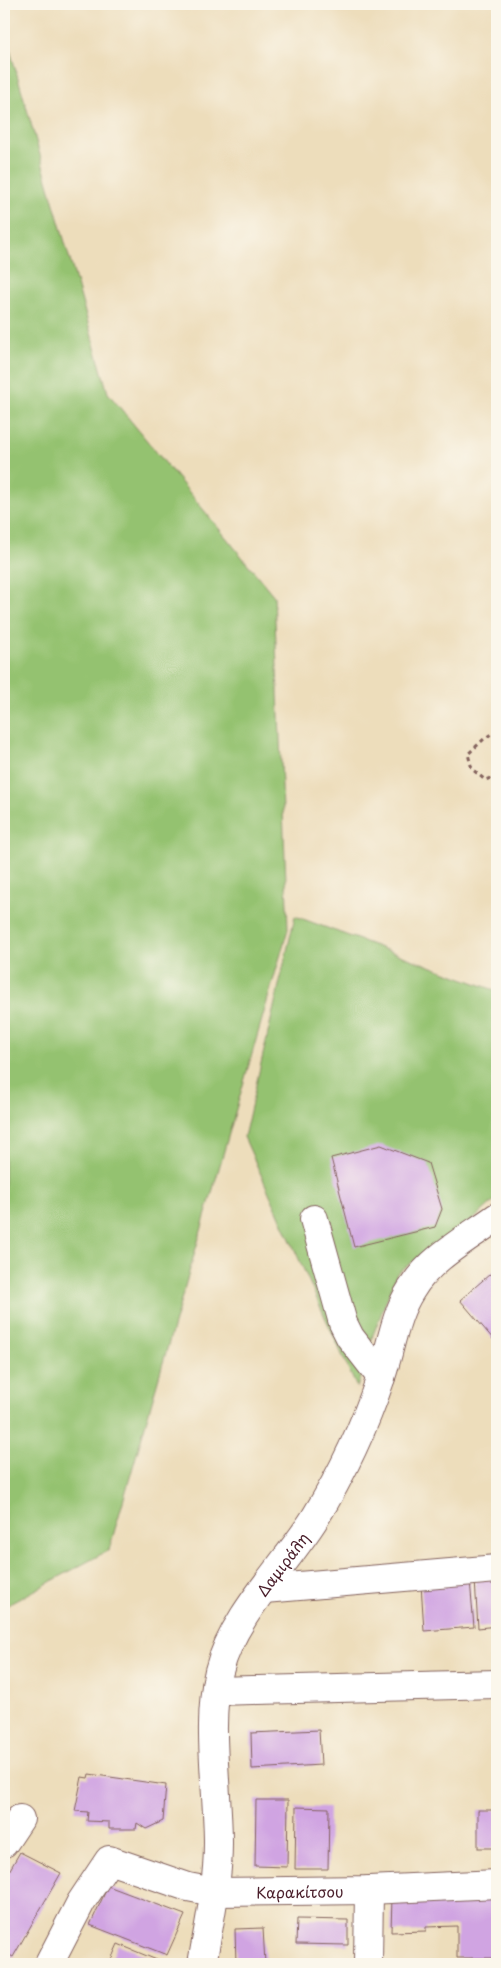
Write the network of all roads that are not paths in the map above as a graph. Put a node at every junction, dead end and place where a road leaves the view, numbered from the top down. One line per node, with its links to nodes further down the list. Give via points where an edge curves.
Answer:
1 (497, 1217): 3 (street, Δαμιράλη, via 434,1264 411,1288 396,1318)
2 (314, 1220): 3 (street, via 343,1323)
3 (381, 1377): 5 (street, Δαμιράλη, via 333,1487)
4 (497, 1569): 5 (street)
5 (264, 1589): 7 (street, Δαμιράλη, via 226,1650)
6 (497, 1684): 7 (street)
7 (216, 1690): 12 (street, Δαμιράλη, via 214,1734 218,1842)
8 (20, 1818): 9 (street)
9 (4, 1843)
10 (497, 1884): 11 (street, Καρακίτσου)
11 (369, 1890): 12 (street, Καρακίτσου); 15 (street)
12 (214, 1892): 13 (street, Καρακίτσου, via 108,1860 85,1895); 14 (street, Δαμιράλη)
13 (49, 1964)
14 (202, 1964)
15 (368, 1964)

